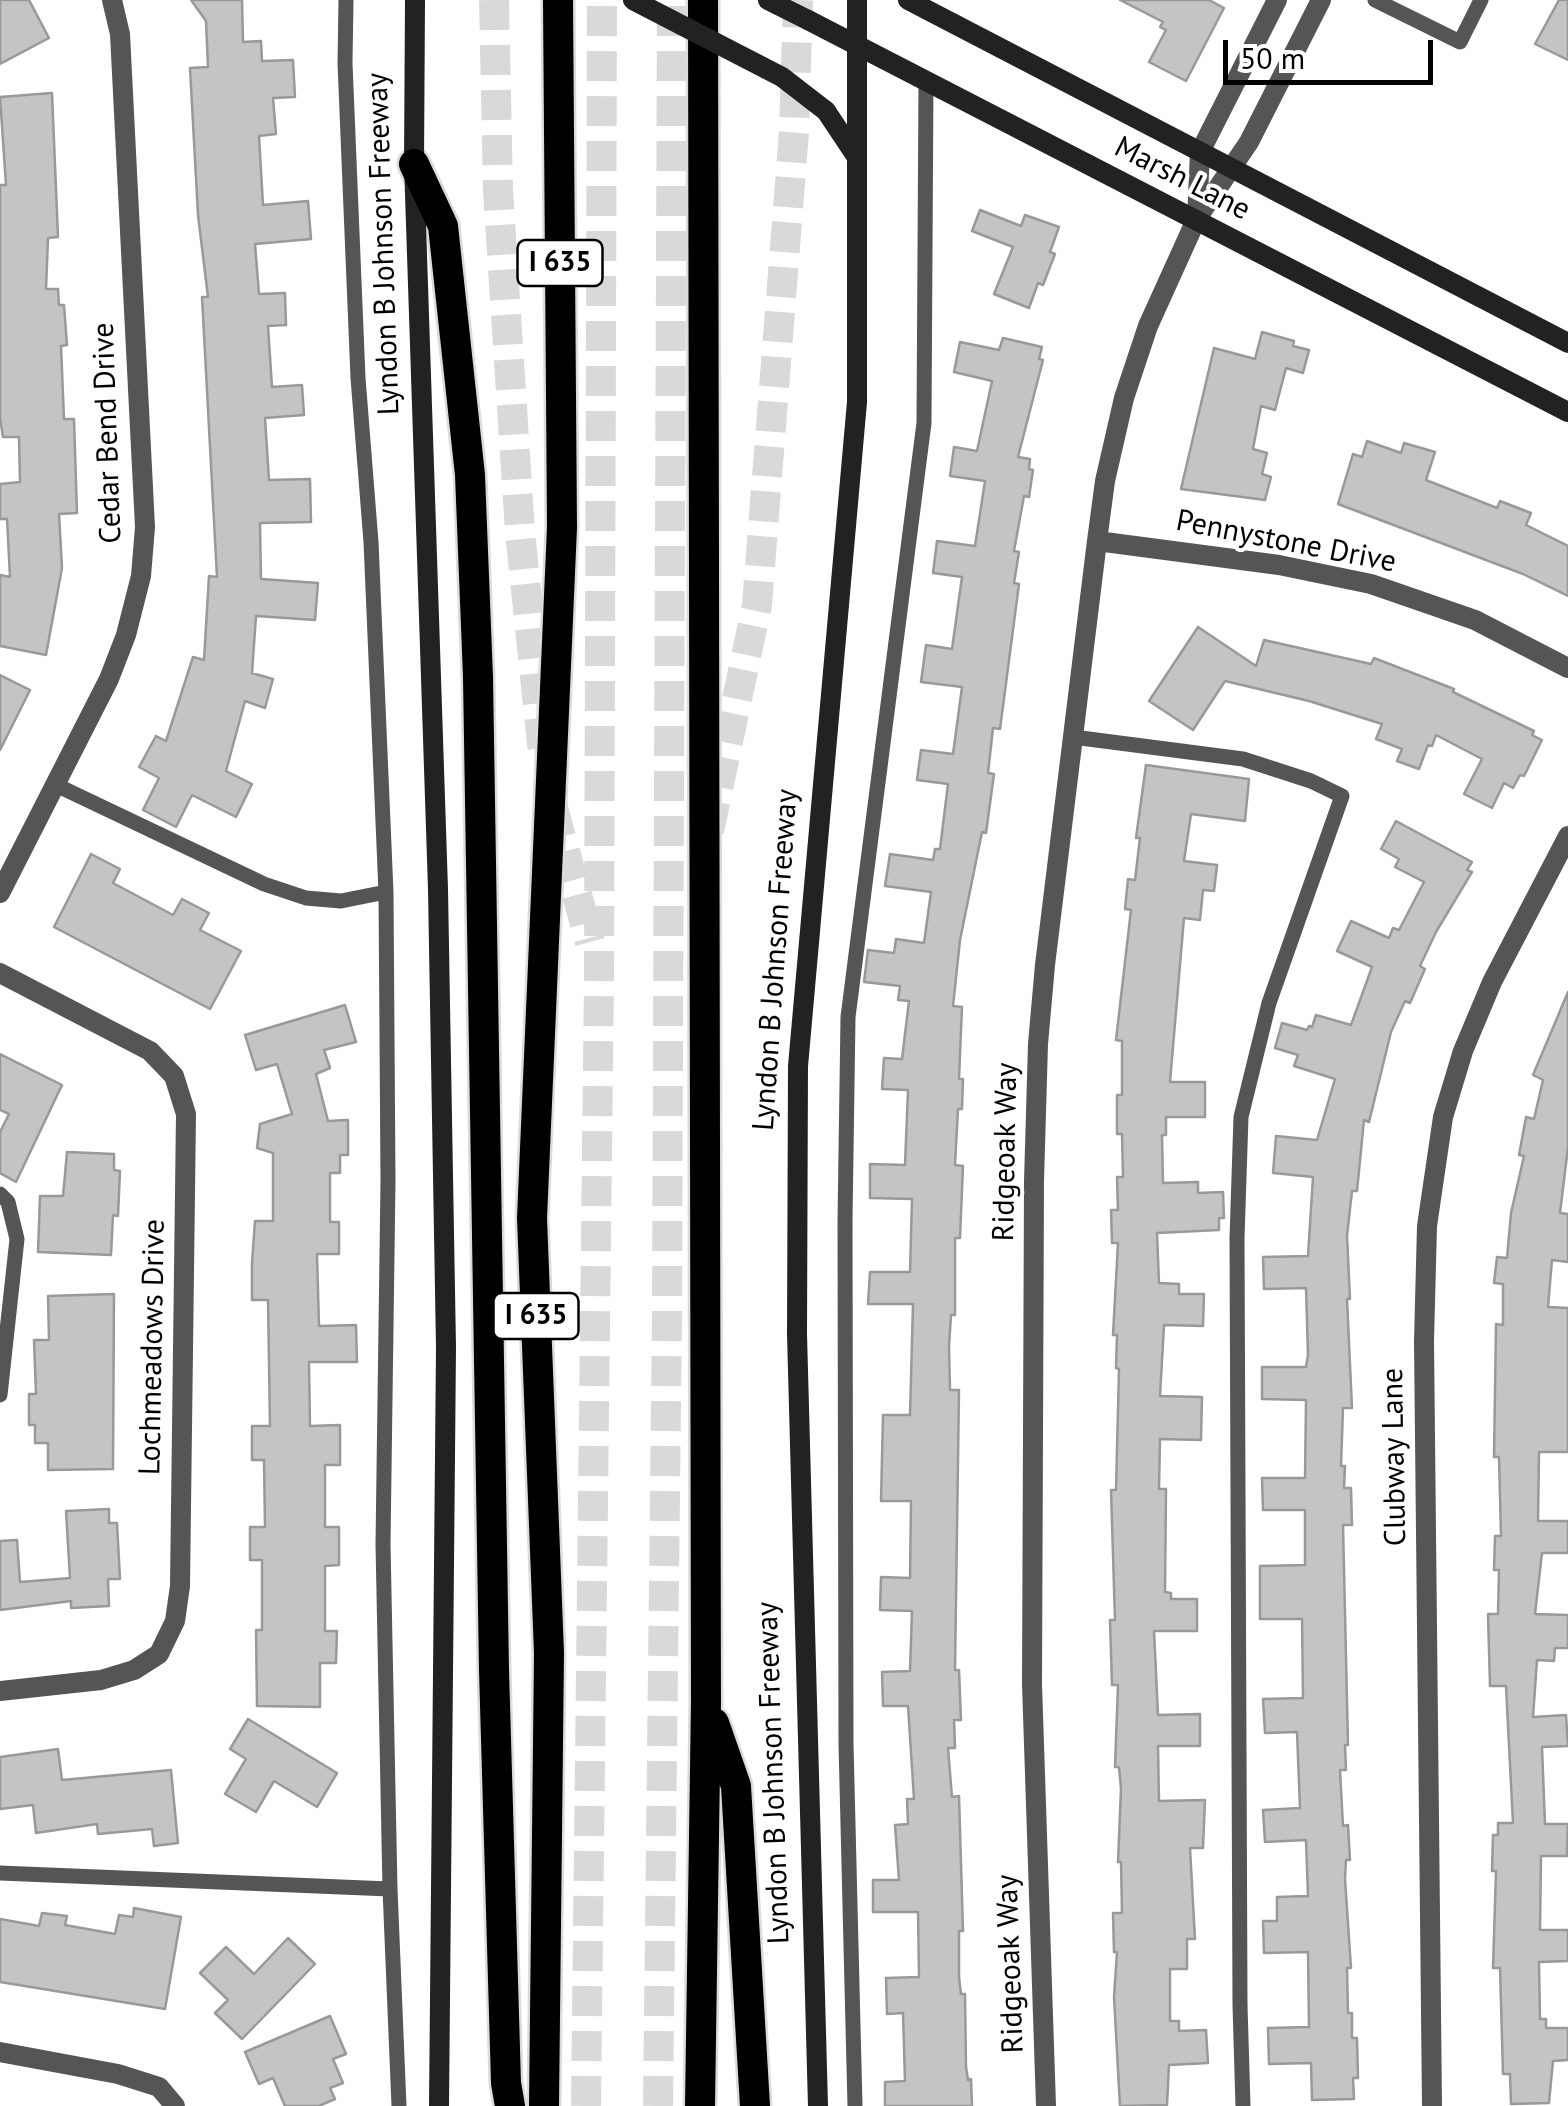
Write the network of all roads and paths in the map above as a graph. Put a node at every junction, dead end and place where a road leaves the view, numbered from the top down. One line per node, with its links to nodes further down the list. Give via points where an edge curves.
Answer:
1 (112, 0): 26 (street, Cedar Bend Drive, via 120,34 145,527 126,635)
2 (346, 0): 28 (lane)
3 (415, 0): 18 (main road, Lyndon B Johnson Freeway)
4 (558, 0): 42 (highway, I 635, via 562,527 532,1218 549,1652)
5 (633, 0): 17 (main road, bridge, via 782,77 826,112)
6 (703, 0): 34 (highway, Lyndon B Johnson Freeway)
7 (768, 0): 14 (main road, Marsh Lane, bridge)
8 (856, 0): 14 (main road, Lyndon B Johnson Freeway)
9 (908, 0): 16 (main road, Marsh Lane)
10 (1278, 0): 16 (street, Ridgeoak Way)
11 (1321, 0): 19 (street, Ridgeoak Way)
12 (1375, 0): 13 (lane, via 1460,42)
13 (1482, 0)
14 (856, 45): 15 (main road, Marsh Lane); 17 (main road, Lyndon B Johnson Freeway)
15 (926, 80): 20 (main road, Marsh Lane); 46 (lane, via 924,422 848,1017 846,1744)
16 (1200, 152): 19 (main road, Marsh Lane); 20 (street, Ridgeoak Way)
17 (857, 158): 45 (main road, Lyndon B Johnson Freeway, via 857,402 798,1066 797,1334)
18 (414, 164): 40 (main road, Lyndon B Johnson Freeway, via 446,1347); 41 (highway, via 443,226 470,475 494,1670)
19 (1231, 168): 20 (street, Ridgeoak Way); 21 (main road, Marsh Lane)
20 (1196, 220): 22 (main road, Marsh Lane); 23 (street, Ridgeoak Way, via 1124,398)
21 (1568, 343)
22 (1568, 412)
23 (1097, 541): 24 (street, Pennystone Drive, via 1371,584 1475,620); 25 (street, Ridgeoak Way)
24 (1568, 668)
25 (1073, 737): 47 (street, Ridgeoak Way, via 1038,1044 1034,1181 1032,1684); 48 (lane, via 1243,758 1342,796 1269,1002 1240,1117)
26 (56, 785): 28 (lane, via 306,898 341,902); 29 (street, Cedar Bend Drive)
27 (1568, 836): 49 (street, Clubway Lane, via 1463,1051 1442,1117 1427,1226)
28 (386, 892): 36 (lane, via 383,1544)
29 (0, 894)
30 (0, 973): 33 (street, Lochmeadows Drive, via 150,1051 174,1076 186,1114 175,1621 158,1654 134,1670)
31 (0, 1194): 32 (lane, via 17,1240)
32 (0, 1396)
33 (0, 1691)
34 (706, 1701): 43 (highway, Lyndon B Johnson Freeway); 44 (highway, via 736,1786)
35 (0, 1873): 36 (lane)
36 (390, 1890): 39 (lane)
37 (0, 2052): 38 (street, via 118,2074 159,2087)
38 (176, 2106)
39 (399, 2106)
40 (439, 2106)
41 (510, 2106)
42 (544, 2106)
43 (700, 2106)
44 (755, 2106)
45 (818, 2106)
46 (855, 2106)
47 (1046, 2106)
48 (1243, 2106)
49 (1432, 2106)

